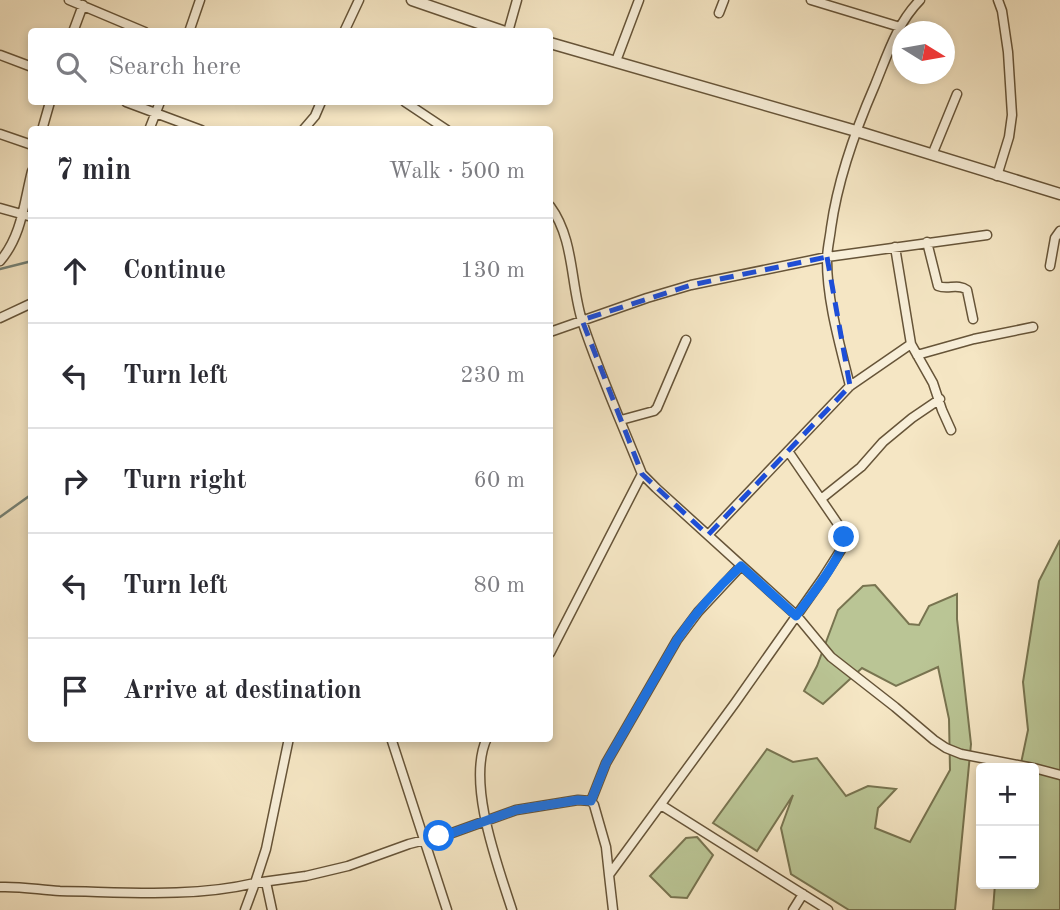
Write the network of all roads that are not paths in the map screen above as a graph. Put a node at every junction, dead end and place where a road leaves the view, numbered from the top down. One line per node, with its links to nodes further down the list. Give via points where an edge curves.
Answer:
1 (69, 0): 11 (street)
2 (200, 0): 18 (street)
3 (359, 0): 19 (street)
4 (412, 0): 12 (street)
5 (517, 0): 21 (street)
6 (639, 0): 25 (street)
7 (724, 0): 13 (street)
8 (811, 0): 15 (street)
9 (920, 0): 14 (street)
10 (999, 0): 43 (street, via 1012,115)
11 (83, 5): 16 (street); 17 (street)
12 (438, 5): 20 (street)
13 (719, 13)
14 (904, 21)
15 (892, 25)
16 (75, 28)
17 (136, 28)
18 (190, 28)
19 (346, 28)
20 (497, 28)
21 (508, 28)
22 (553, 44): 25 (street)
23 (892, 46): 39 (street)
24 (0, 55): 26 (street)
25 (616, 61): 39 (street)
26 (28, 66)
27 (957, 94): 42 (street)
28 (49, 105): 34 (street)
29 (135, 105): 33 (street)
30 (158, 105): 33 (street)
31 (320, 105): 37 (street)
32 (410, 105): 38 (street)
33 (155, 112): 35 (street); 36 (street)
34 (43, 126)
35 (150, 126)
36 (191, 126)
37 (306, 126)
38 (441, 126)
39 (856, 131): 42 (street); 54 (street, via 835,200)
40 (0, 134): 41 (street)
41 (28, 144)
42 (932, 155): 43 (street)
43 (997, 176): 45 (street)
44 (28, 189): 48 (street)
45 (1060, 194)
46 (0, 208): 48 (street)
47 (553, 211): 59 (street, via 566,240)
48 (22, 215): 49 (street); 55 (street, via 18,232)
49 (28, 216)
50 (1060, 232): 56 (street)
51 (987, 235): 52 (street)
52 (926, 242): 53 (street); 60 (street, via 938,286 965,288)
53 (895, 247): 54 (street); 64 (street)
54 (827, 257): 59 (street, via 691,285); 66 (street, via 835,324)
55 (0, 261)
56 (1050, 266)
57 (28, 305): 58 (street)
58 (0, 318)
59 (582, 320): 62 (street); 68 (street)
60 (973, 320)
61 (1033, 327): 65 (street)
62 (553, 331)
63 (686, 340): 68 (street, via 657,408)
64 (911, 344): 65 (street); 66 (street)
65 (917, 355): 67 (street)
66 (850, 386): 70 (street)
67 (940, 399): 69 (street); 72 (street, via 883,442 854,474)
68 (621, 420): 71 (street)
69 (951, 430)
70 (788, 451): 72 (street); 73 (street)
71 (642, 474): 73 (street); 76 (street)
72 (821, 499): 75 (street, via 842,530 844,545)
73 (708, 535): 74 (street)
74 (741, 566): 75 (street); 83 (street, via 677,640 606,763)
75 (796, 616): 80 (street, via 831,657 934,740 961,754); 84 (street)
76 (553, 647)
77 (288, 742): 89 (street)
78 (392, 742): 86 (street)
79 (486, 742): 85 (street, via 480,776)
80 (1008, 763)
81 (1039, 769): 82 (street)
82 (1060, 775)
83 (591, 801): 85 (street, via 516,810); 87 (street, via 603,832)
84 (661, 805): 87 (street); 91 (street)
85 (485, 820): 86 (street); 95 (street)
86 (424, 839): 88 (street, via 348,866); 94 (street)
87 (609, 875): 96 (street)
88 (266, 882): 89 (street); 93 (street)
89 (256, 883): 90 (street, via 184,892); 92 (street)
90 (0, 887)
91 (803, 894): 97 (street); 98 (street)
92 (245, 910)
93 (272, 910)
94 (447, 910)
95 (512, 910)
96 (613, 910)
97 (793, 910)
98 (828, 910)

